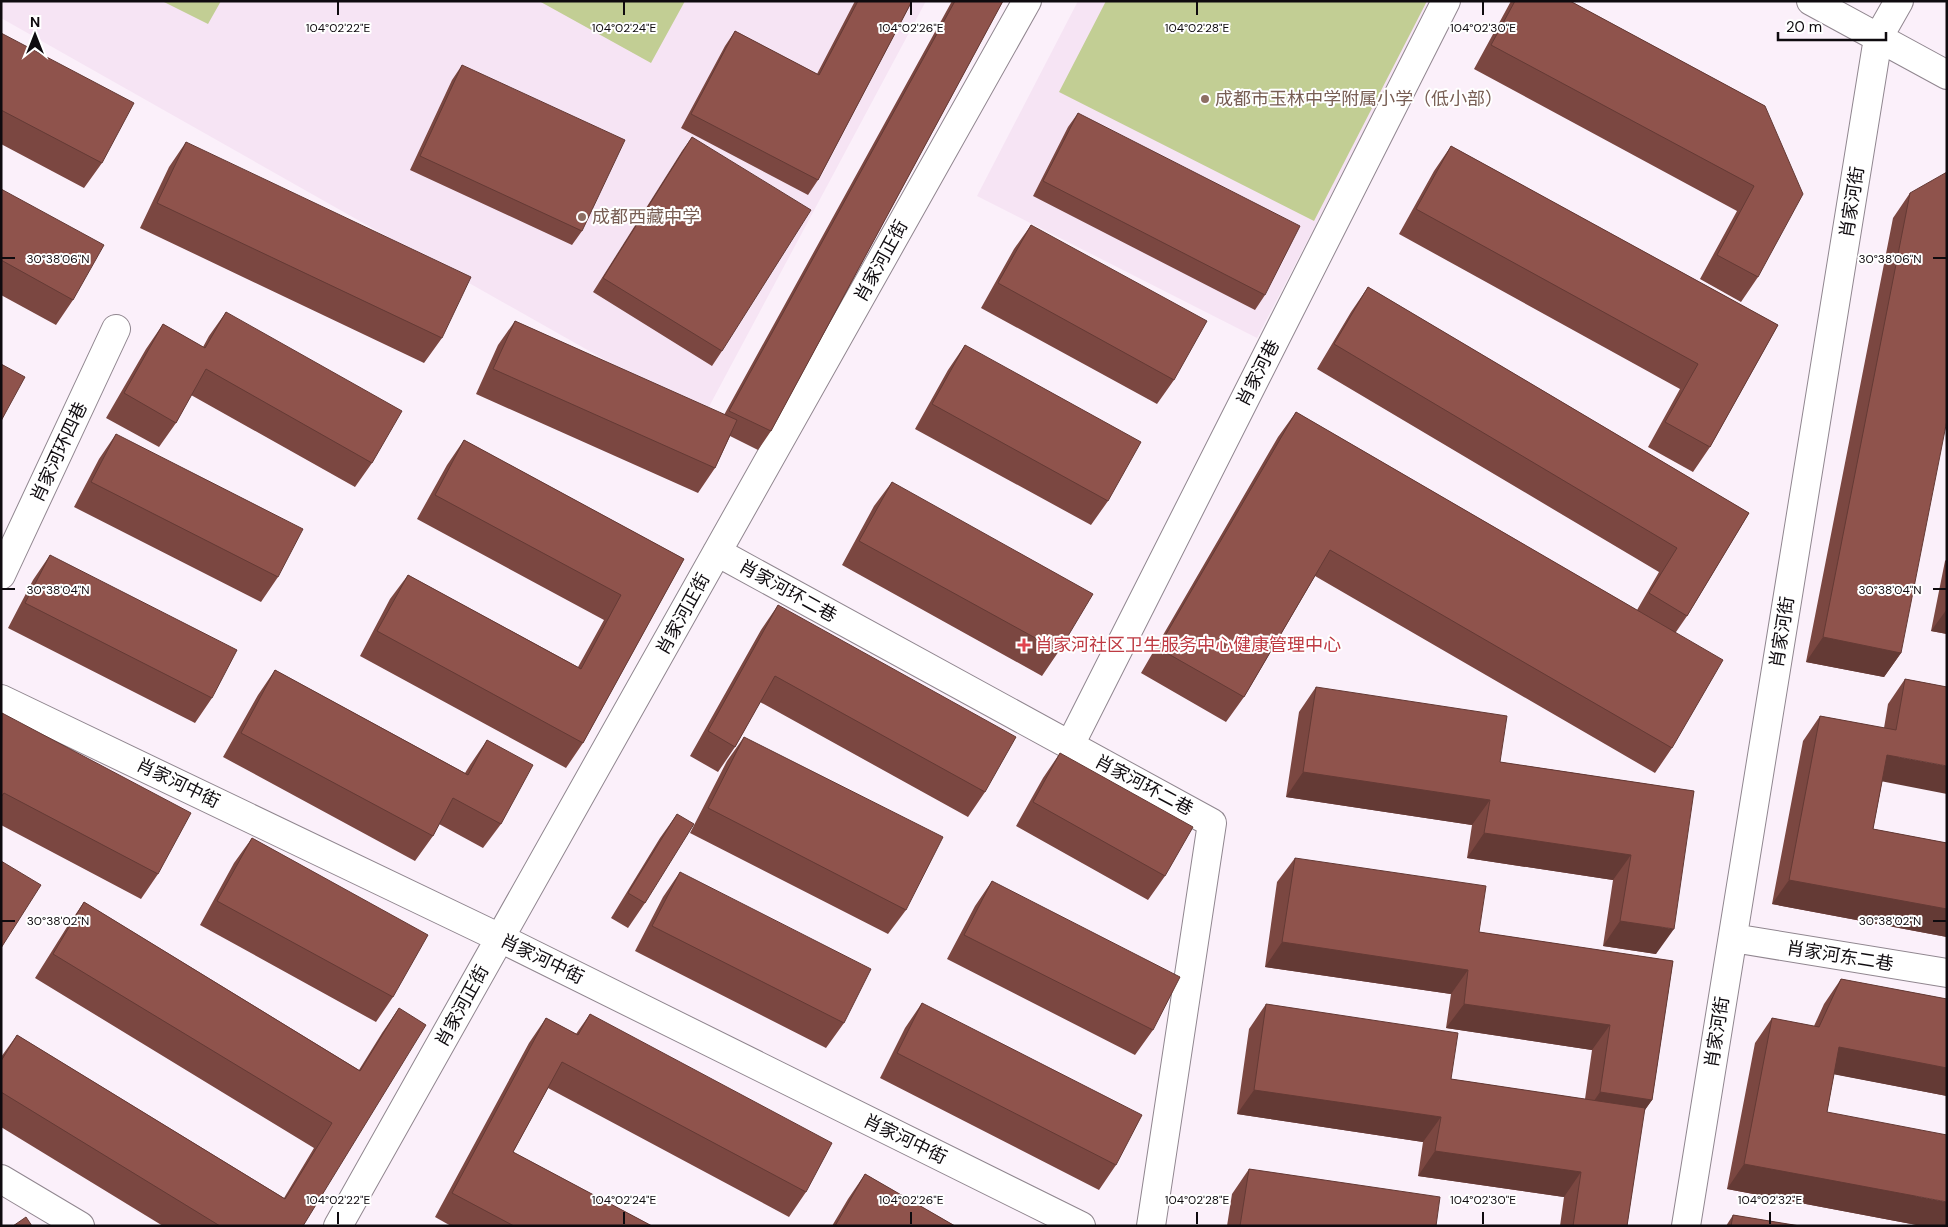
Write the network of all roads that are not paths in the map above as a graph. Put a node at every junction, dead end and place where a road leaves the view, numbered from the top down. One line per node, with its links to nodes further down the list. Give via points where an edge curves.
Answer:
1 (1027, 1): 8 (street, 肖家河正街)
2 (1446, 1): 11 (street, 肖家河巷)
3 (1811, 1): 5 (street)
4 (1899, 1): 5 (street)
5 (1878, 38): 6 (street); 13 (street, 肖家河街)
6 (1947, 75)
7 (116, 329): 9 (street, 肖家河环四巷)
8 (717, 552): 11 (street, 肖家河环二巷); 12 (street, 肖家河正街)
9 (1, 575)
10 (1, 699): 12 (street, 肖家河中街)
11 (1070, 745): 19 (street, 肖家河环二巷, via 1212,823)
12 (500, 938): 17 (street, 肖家河正街); 18 (street, 肖家河中街)
13 (1732, 938): 14 (street, 肖家河东二巷); 20 (street, 肖家河街)
14 (1947, 973)
15 (1, 1180): 16 (street)
16 (80, 1226)
17 (338, 1226)
18 (1080, 1226)
19 (1152, 1226)
20 (1686, 1226)

